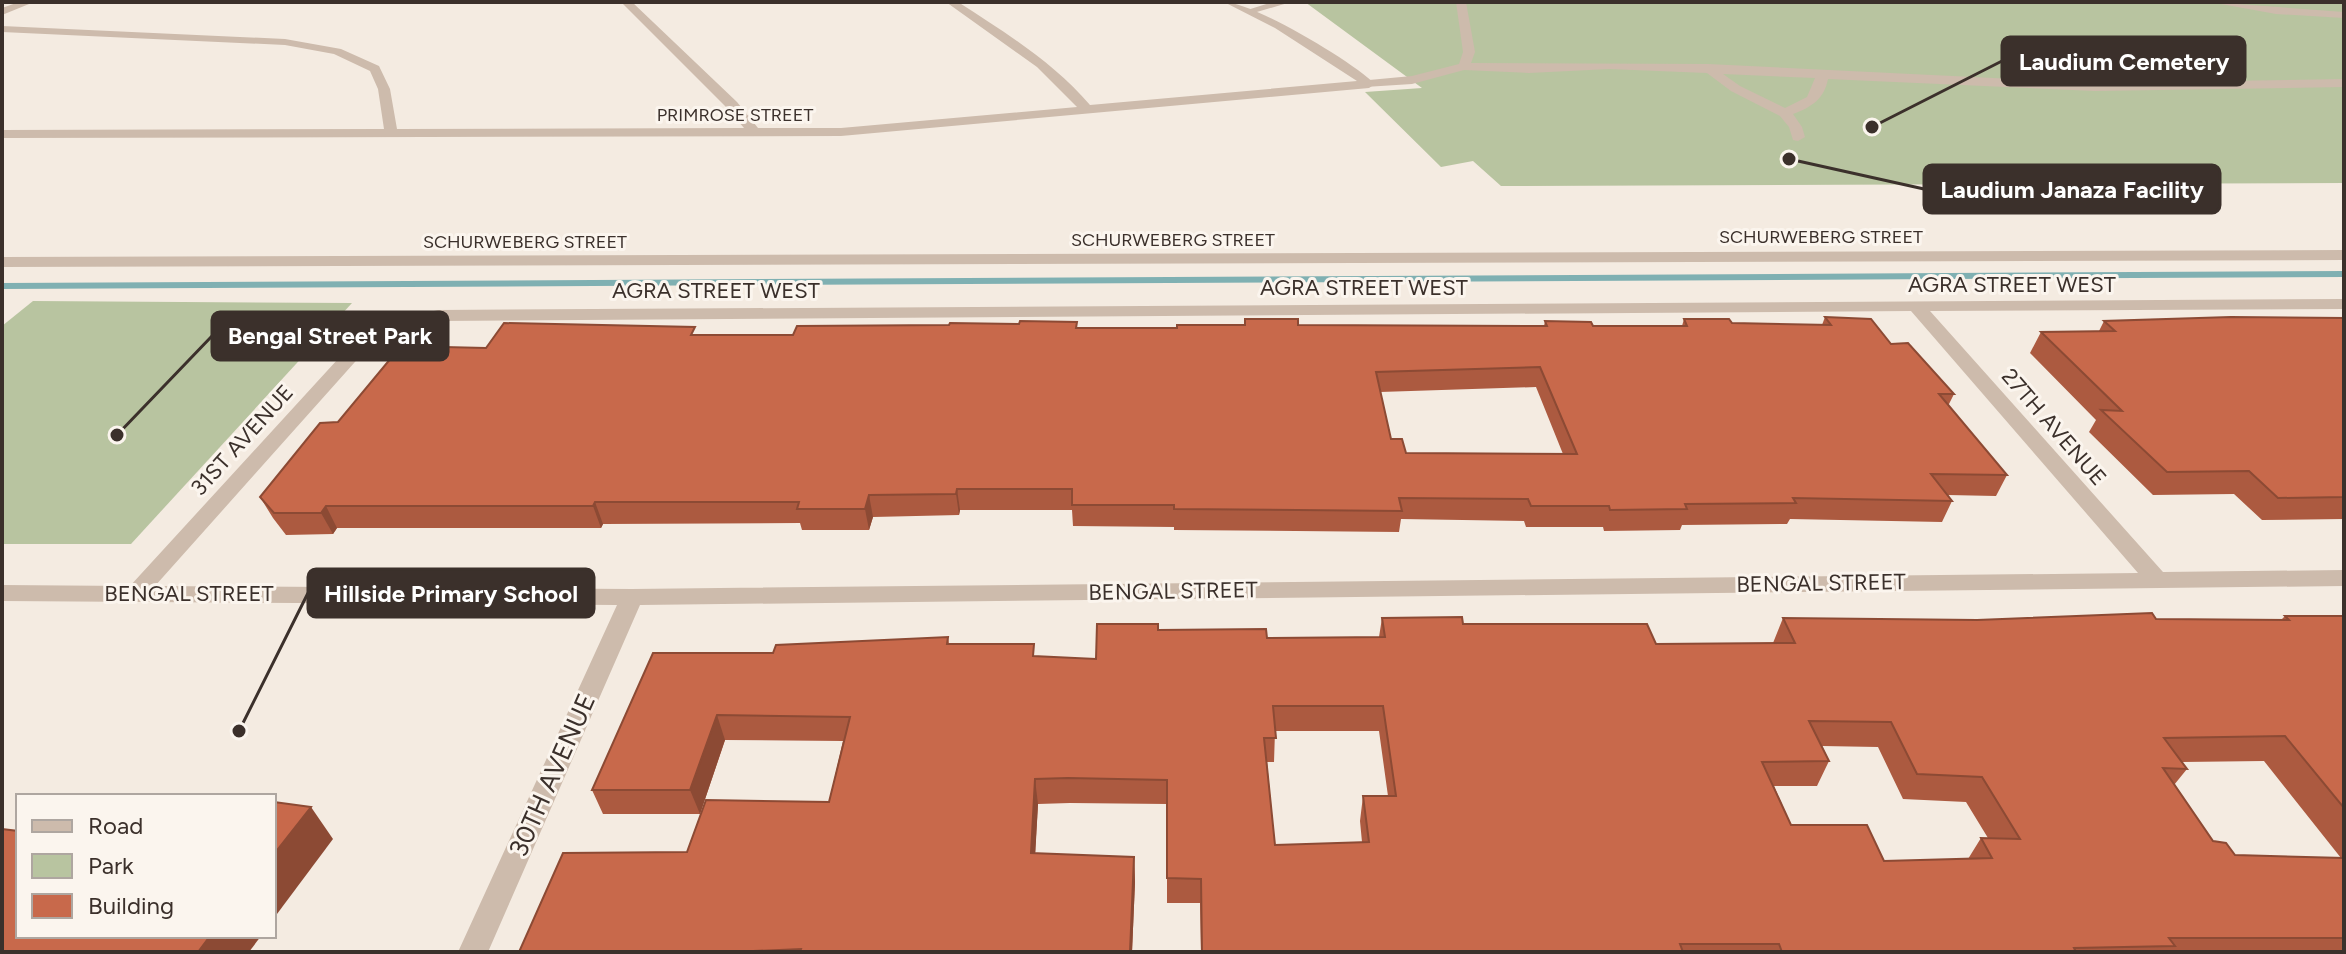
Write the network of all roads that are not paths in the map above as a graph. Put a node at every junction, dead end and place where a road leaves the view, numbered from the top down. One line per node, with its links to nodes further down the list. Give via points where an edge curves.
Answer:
1 (29, 2): 9 (street)
2 (626, 2): 19 (street)
3 (951, 2): 17 (street, via 1048,66)
4 (1229, 2): 8 (street)
5 (1286, 2): 8 (street)
6 (1461, 2): 12 (street, via 1469,52)
7 (2215, 2): 10 (street)
8 (1250, 11): 16 (street)
9 (2, 12)
10 (2344, 15)
11 (2, 29): 21 (street, via 247,39 337,51 375,69)
12 (1464, 66): 13 (street, PRIMROSE STREET); 16 (street, PRIMROSE STREET, via 1412,80)
13 (1708, 68): 14 (street, PRIMROSE STREET); 18 (street, via 1738,91)
14 (1822, 74): 15 (street, PRIMROSE STREET, via 2122,88); 18 (street, via 1821,89 1811,103)
15 (2344, 83)
16 (1369, 84): 17 (street, PRIMROSE STREET)
17 (1088, 111): 19 (street, PRIMROSE STREET, via 906,129)
18 (1785, 112): 22 (street)
19 (755, 133): 21 (street, PRIMROSE STREET)
20 (2, 134): 21 (street, PRIMROSE STREET)
21 (391, 134)
22 (1798, 137)
23 (2344, 255): 24 (street, SCHURWEBERG STREET)
24 (2, 262)
25 (2344, 304): 26 (street, AGRA STREET WEST)
26 (1916, 306): 27 (street, AGRA STREET WEST, via 485,313 420,317); 29 (street, 27TH AVENUE)
27 (387, 327): 30 (street, 31ST AVENUE, via 365,340)
28 (2344, 578): 29 (street, BENGAL STREET)
29 (2157, 580): 32 (street, BENGAL STREET)
30 (137, 592): 31 (street, BENGAL STREET); 32 (street, BENGAL STREET)
31 (2, 593)
32 (632, 597): 33 (street, 30TH AVENUE)
33 (473, 952)

